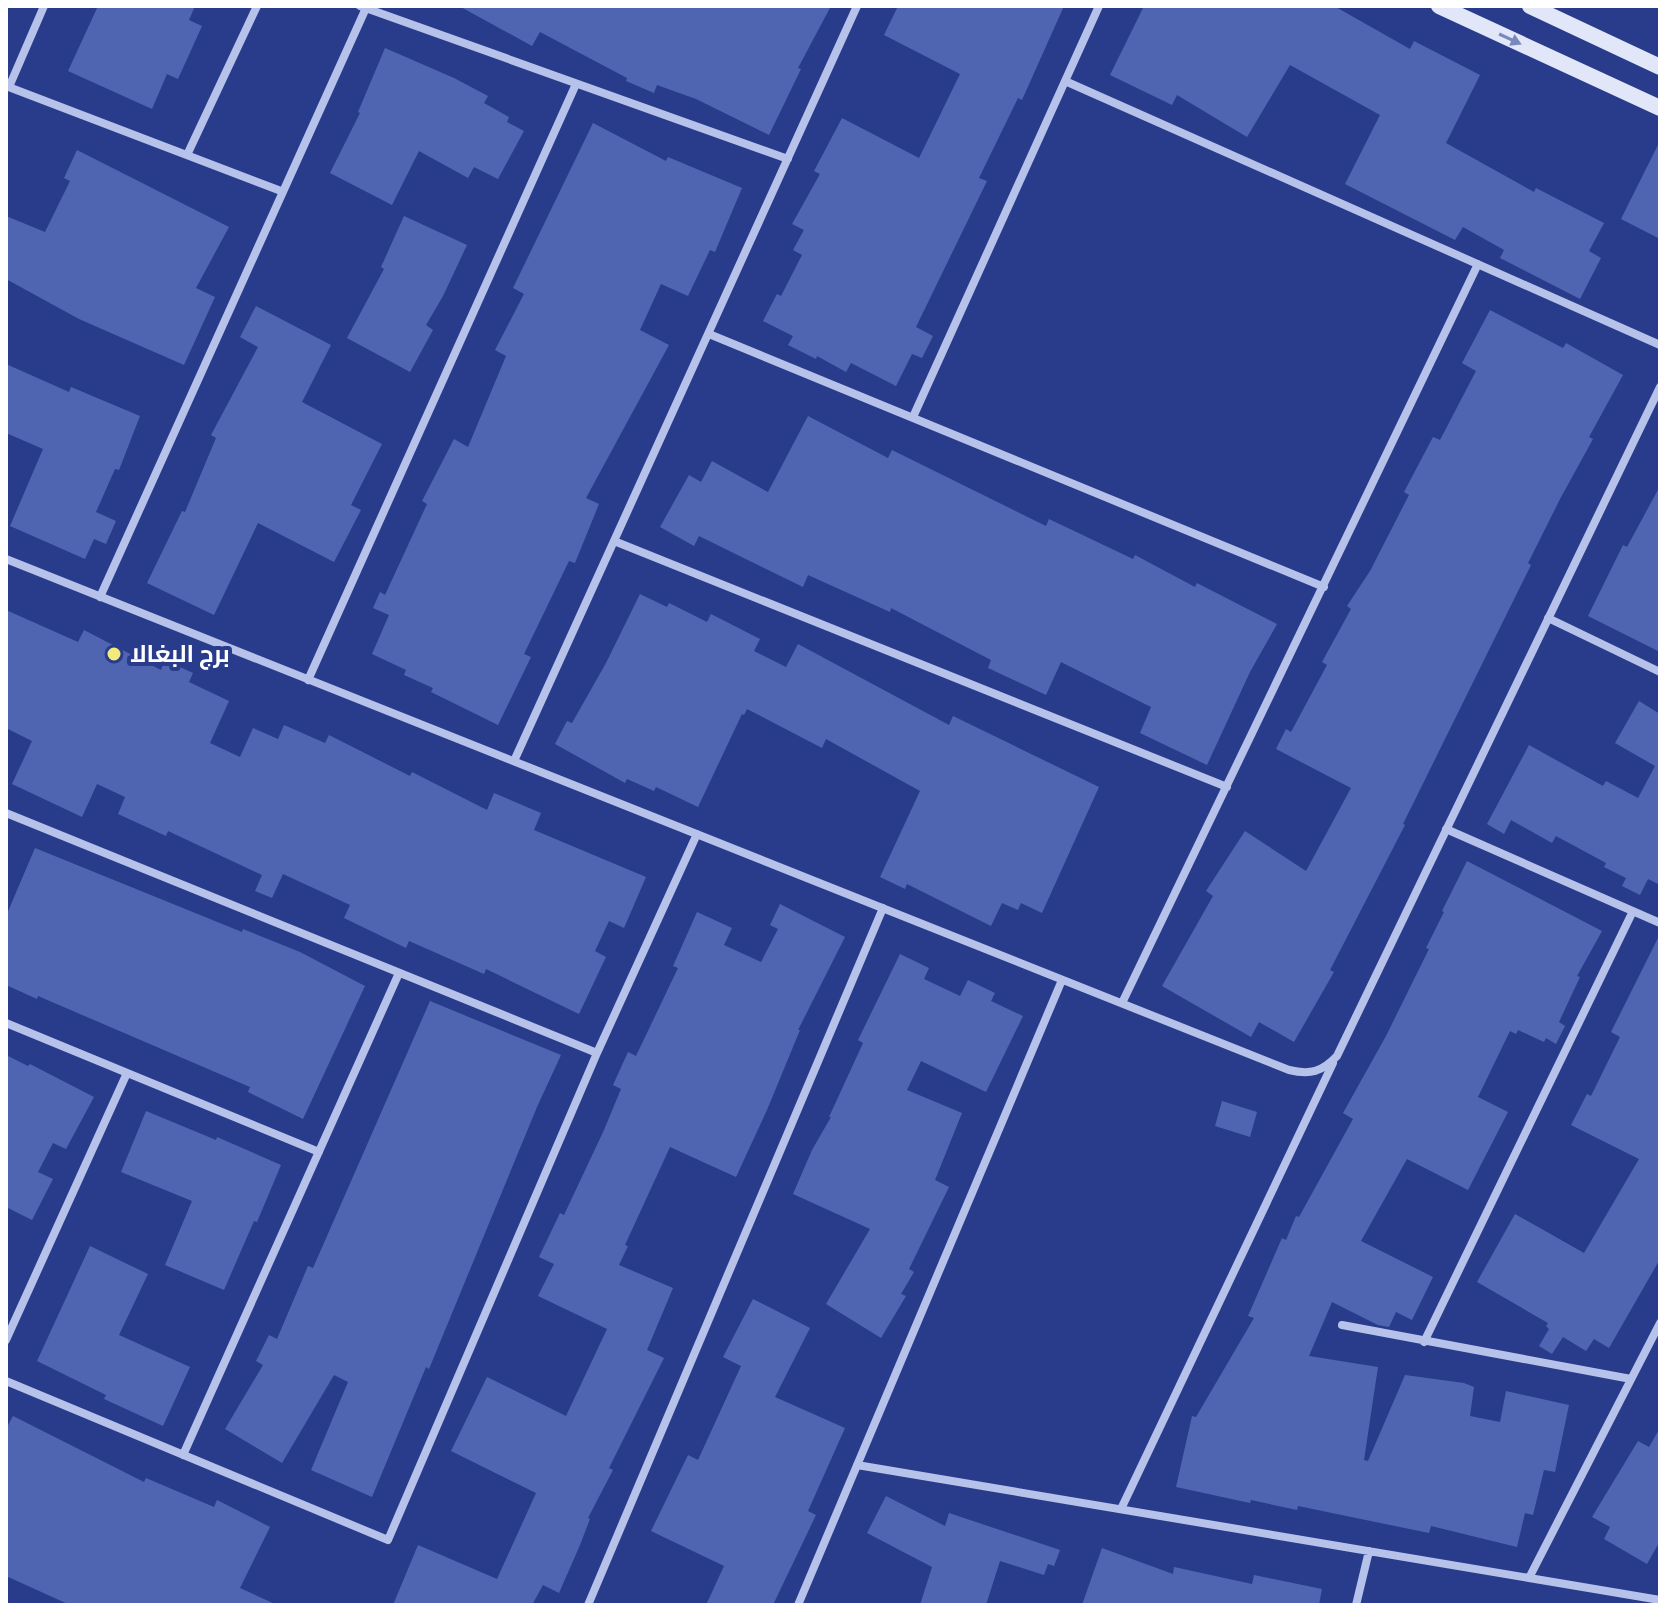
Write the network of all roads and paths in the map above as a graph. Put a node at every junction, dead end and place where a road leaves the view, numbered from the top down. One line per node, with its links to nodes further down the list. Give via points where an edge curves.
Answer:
1 (44, 6): 11 (street)
2 (257, 6): 13 (street)
3 (857, 6): 14 (street)
4 (1099, 6): 9 (street)
5 (1439, 6): 12 (main road, one-way to 12)
6 (1530, 6): 8 (main road)
7 (363, 7): 10 (street); 15 (street)
8 (1660, 67)
9 (1065, 81): 16 (street); 20 (street)
10 (576, 84): 14 (street); 27 (street)
11 (8, 86): 13 (street)
12 (1660, 108)
13 (187, 155): 15 (street)
14 (788, 159): 17 (street)
15 (281, 191): 24 (street)
16 (1478, 264): 18 (street); 23 (street)
17 (709, 334): 20 (street); 21 (street)
18 (1660, 345)
19 (1660, 387): 25 (street)
20 (913, 417): 23 (street)
21 (614, 541): 28 (street); 29 (street)
22 (6, 559): 24 (street)
23 (1324, 587): 29 (street)
24 (100, 597): 27 (street)
25 (1548, 618): 26 (street); 31 (street)
26 (1660, 672)
27 (308, 680): 28 (street)
28 (514, 761): 32 (street)
29 (1227, 787): 38 (street)
30 (7, 815): 36 (street)
31 (1446, 829): 34 (street); 41 (street)
32 (697, 834): 33 (street); 40 (street)
33 (883, 908): 37 (street); 56 (street)
34 (1633, 911): 35 (street); 47 (street)
35 (1660, 923)
36 (399, 973): 40 (street); 43 (street)
37 (1062, 980): 38 (street); 51 (street)
38 (1122, 1003): 41 (street, via 1303,1073 1315,1072)
39 (6, 1023): 42 (street)
40 (597, 1053): 50 (street, via 388,1540)
41 (1337, 1056): 52 (street)
42 (127, 1073): 43 (street); 46 (street)
43 (319, 1152): 50 (street)
44 (1660, 1323): 48 (street)
45 (1342, 1325): 47 (street)
46 (6, 1340)
47 (1424, 1342): 48 (street)
48 (1631, 1379): 54 (street)
49 (6, 1381): 50 (street)
50 (183, 1455)
51 (857, 1465): 52 (street); 57 (street)
52 (1121, 1509): 53 (street)
53 (1369, 1551): 54 (street); 58 (street)
54 (1529, 1578): 55 (street)
55 (1660, 1600)
56 (588, 1605)
57 (798, 1605)
58 (1356, 1605)

